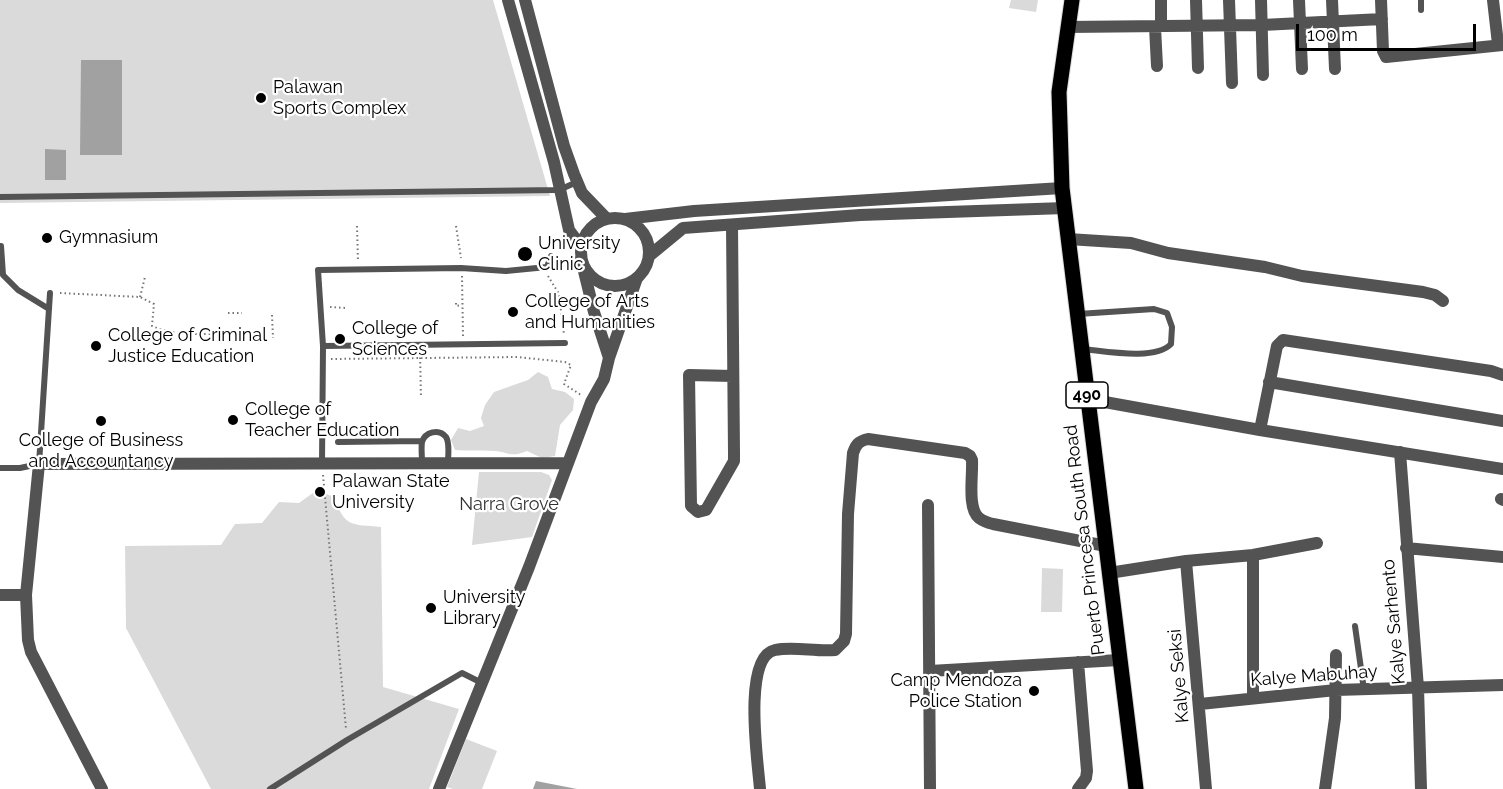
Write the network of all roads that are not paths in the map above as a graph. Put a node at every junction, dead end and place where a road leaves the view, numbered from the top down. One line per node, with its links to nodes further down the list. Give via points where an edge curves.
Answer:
1 (508, 0): 31 (street)
2 (525, 0): 29 (street)
3 (1072, 0): 21 (main road, Puerto Princesa South Road / 490)
4 (1161, 0): 19 (street)
5 (1196, 0): 17 (street)
6 (1229, 0): 20 (street)
7 (1261, 0): 18 (street)
8 (1299, 0): 16 (street)
9 (1332, 0): 15 (street)
10 (1381, 0): 14 (street)
11 (1421, 0): 13 (lane)
12 (1493, 0): 22 (street)
13 (1421, 10)
14 (1382, 19): 15 (street); 22 (street, via 1386,57)
15 (1333, 22): 16 (street); 26 (street)
16 (1300, 24): 18 (street); 25 (street)
17 (1196, 25): 19 (street); 20 (street); 24 (street)
18 (1262, 25): 20 (street); 27 (street)
19 (1158, 26): 21 (street); 23 (street)
20 (1229, 26): 28 (street)
21 (1067, 27): 30 (main road, Puerto Princesa South Road / 490, via 1059,92)
22 (1500, 45)
23 (1157, 66)
24 (1198, 68)
25 (1302, 69)
26 (1335, 69)
27 (1263, 75)
28 (1232, 82)
29 (577, 182): 31 (lane); 34 (street, via 582,193)
30 (1062, 188): 33 (main road, Puerto Princesa South Road / 490); 35 (street, via 694,211)
31 (560, 190): 32 (lane); 39 (street, via 569,230)
32 (0, 197)
33 (1065, 208): 36 (street, via 860,215); 37 (main road, Puerto Princesa South Road / 490)
34 (607, 219): 35 (street); 39 (street, via 595,224)
35 (625, 219): 41 (street, via 646,237)
36 (732, 225): 41 (street, via 683,228); 53 (street)
37 (1068, 239): 45 (street, via 1131,243 1302,276 1423,292); 47 (main road, Puerto Princesa South Road / 490)
38 (1, 246): 46 (lane, via 3,275)
39 (581, 246): 42 (street)
40 (551, 256): 49 (lane, via 547,267 506,271 318,270)
41 (649, 256): 43 (street, via 647,266)
42 (581, 259): 43 (street, via 586,272 597,282 625,285); 51 (street)
43 (637, 278): 51 (street)
44 (50, 292): 46 (lane)
45 (1443, 301)
46 (48, 309): 65 (lane)
47 (1077, 314): 50 (main road, Puerto Princesa South Road / 490); 50 (lane, via 1154,309 1167,313 1172,327 1172,344 1159,352)
48 (565, 343): 49 (lane)
49 (323, 346): 63 (lane)
50 (1082, 349): 55 (main road, Puerto Princesa South Road / 490)
51 (609, 358): 64 (street)
52 (1503, 375): 54 (street, via 1283,340 1277,346)
53 (733, 376): 53 (street, via 734,460 706,510 698,512 691,506 689,375)
54 (1269, 382): 56 (street); 57 (street)
55 (1088, 399): 57 (street); 70 (main road, Puerto Princesa South Road / 490)
56 (1503, 422)
57 (1260, 430): 60 (street)
58 (423, 441): 59 (lane); 61 (lane); 62 (lane, via 431,432 442,434 448,441)
59 (338, 442)
60 (1400, 452): 67 (street); 71 (street, Kalye Sarhento)
61 (422, 462): 62 (street); 63 (street)
62 (448, 462): 64 (street)
63 (322, 463): 65 (street)
64 (568, 463): 83 (street)
65 (39, 464): 66 (lane); 77 (street)
66 (0, 468)
67 (1503, 469)
68 (928, 505): 82 (street)
69 (1317, 543): 72 (street)
70 (1106, 546): 75 (main road, Puerto Princesa South Road / 490); 94 (street, via 980,519 972,505 972,460 965,453 868,439 856,445 848,514 846,634 835,650 776,650 766,655 761,664 753,705)
71 (1406, 548): 73 (street); 85 (street, Kalye Sarhento)
72 (1254, 555): 74 (street); 88 (street)
73 (1503, 556)
74 (1186, 561): 75 (street); 89 (street, Kalye Seksi)
75 (1109, 573): 80 (main road, Puerto Princesa South Road / 490)
76 (0, 595): 77 (street)
77 (26, 595): 91 (street, via 31,652)
78 (1355, 626): 87 (lane)
79 (1336, 655): 86 (street)
80 (1119, 660): 81 (street); 97 (main road, Puerto Princesa South Road / 490)
81 (1078, 662): 82 (street); 90 (street, via 1087,771)
82 (930, 671): 95 (street)
83 (482, 683): 92 (lane, via 462,673); 93 (street)
84 (1503, 685): 85 (street, Kalye Mabuhay)
85 (1418, 688): 87 (street, Kalye Mabuhay); 100 (street, Kalye Sarhento)
86 (1336, 690): 87 (street, Kalye Mabuhay); 88 (street, Kalye Mabuhay); 99 (street)
87 (1364, 690)
88 (1253, 698): 89 (street, Kalye Mabuhay)
89 (1200, 704): 98 (street, Kalye Seksi)
90 (1078, 788): 96 (street)
91 (102, 789)
92 (270, 789)
93 (439, 789)
94 (760, 789)
95 (930, 789)
96 (1064, 789)
97 (1136, 789)
98 (1206, 789)
99 (1325, 789)
100 (1421, 789)

